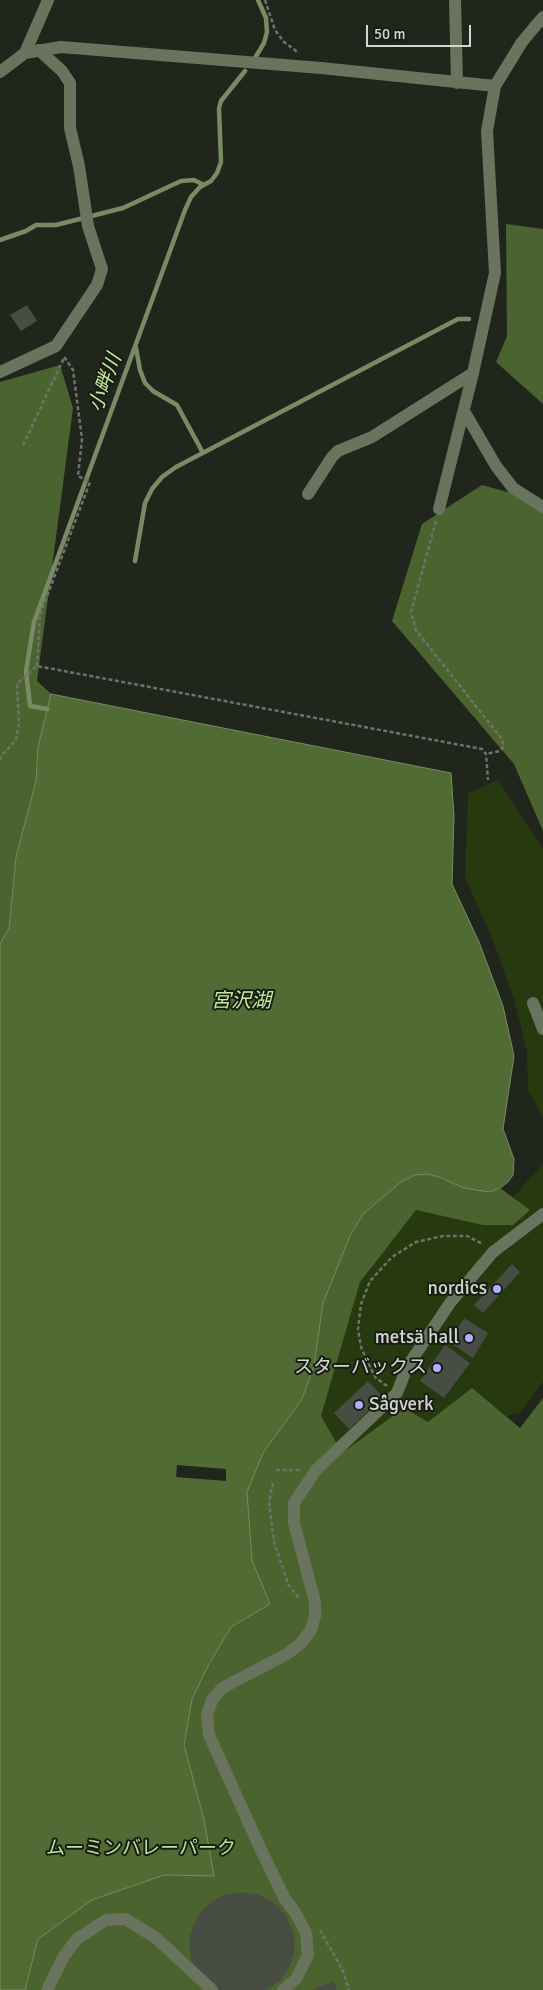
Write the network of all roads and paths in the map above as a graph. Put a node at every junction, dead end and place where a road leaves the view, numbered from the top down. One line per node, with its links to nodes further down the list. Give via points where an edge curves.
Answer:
1 (48, 0): 6 (street)
2 (265, 0): 8 (path, via 275,30 284,42)
3 (455, 0): 9 (street)
4 (543, 18): 10 (street, via 522,42)
5 (39, 50): 6 (street); 8 (street, via 61,47); 11 (street, via 62,70 70,83 70,128 88,226 102,270 97,285)
6 (25, 53): 7 (street)
7 (3, 64)
8 (321, 68): 9 (street)
9 (457, 82): 10 (street)
10 (495, 86): 14 (street, via 487,131 495,273)
11 (56, 346): 12 (path); 13 (street)
12 (64, 357): 16 (path); 20 (path, via 73,370 82,439 78,476 90,482 40,614)
13 (0, 372)
14 (474, 372): 15 (street); 17 (street, via 372,437 338,451)
15 (464, 410): 18 (street, via 496,466 513,488); 19 (street)
16 (23, 445)
17 (308, 494)
18 (543, 507)
19 (439, 509): 21 (path, via 411,612 416,630 501,738 504,746 500,751)
20 (37, 666): 21 (path, via 482,749); 22 (path, via 17,684 19,724 16,740)
21 (486, 754): 23 (path)
22 (0, 760)
23 (488, 780)
24 (533, 1003): 25 (street)
25 (543, 1029)
26 (543, 1214): 27 (street)
27 (493, 1252): 28 (street, via 445,1310 407,1367); 28 (path, via 468,1236 443,1236 416,1242 392,1257 370,1281 361,1304 358,1329 361,1347 376,1378)
28 (397, 1393): 30 (street)
29 (276, 1470): 30 (path)
30 (316, 1470): 32 (street, via 294,1504 294,1523 316,1602)
31 (272, 1483): 32 (path, via 269,1502 274,1542 289,1586)
32 (315, 1616): 36 (street, via 311,1630 301,1643 288,1654 222,1688 212,1700 207,1715 209,1735 261,1850 284,1899 306,1932 308,1955 296,1979)
33 (319, 1929): 37 (path, via 343,1971)
34 (47, 1990): 35 (street, via 64,1956 77,1939 106,1920 125,1919 155,1937)
35 (212, 1990)
36 (284, 1990)
37 (348, 1990)

